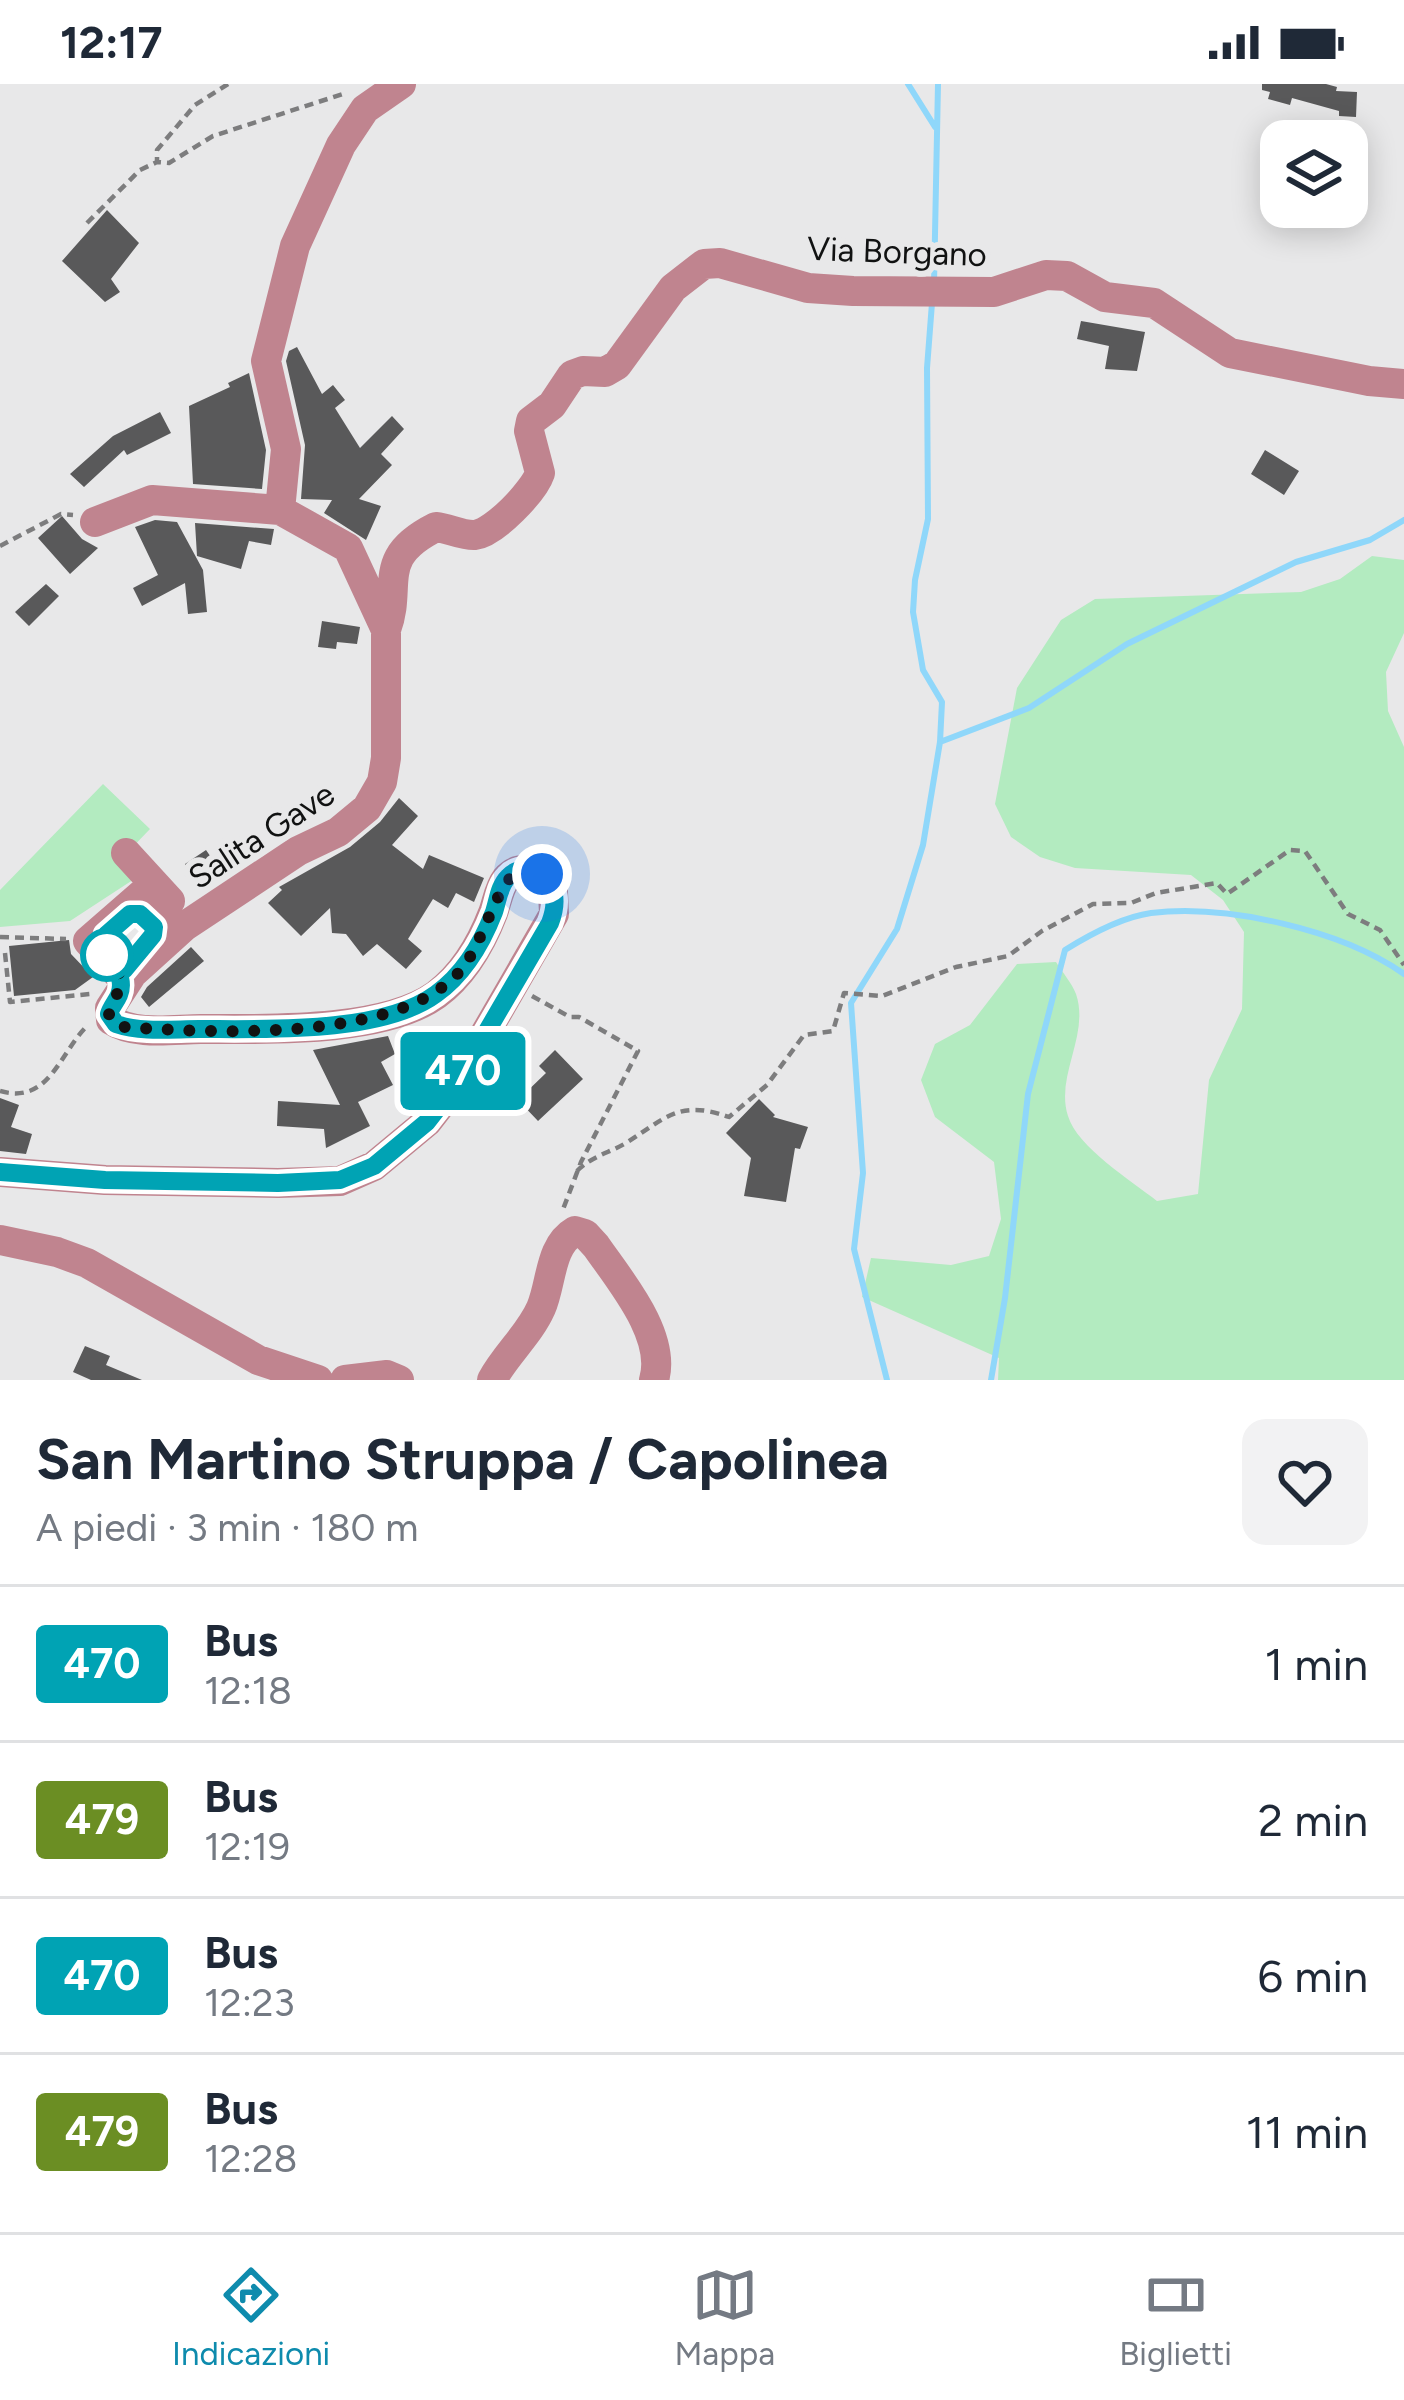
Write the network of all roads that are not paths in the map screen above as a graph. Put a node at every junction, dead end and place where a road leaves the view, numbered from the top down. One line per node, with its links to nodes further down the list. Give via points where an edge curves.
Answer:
1 (401, 84): 3 (street, via 353,127 295,246 266,361 286,449)
2 (1404, 384): 5 (street, Via Borgano, via 1230,353 1154,303 1105,297 1067,276 994,292 853,291 704,264 673,288 617,364 572,375 531,421 540,473 521,500 481,533 436,527 402,556)
3 (280, 510): 4 (street, via 152,500); 5 (street, Salita Gave, via 347,548)
4 (95, 522)
5 (386, 630): 7 (street, Salita Gave, via 386,758 367,808)
6 (126, 854): 7 (street)
7 (191, 922): 8 (street, Salita Gave)
8 (117, 993): 8 (street, via 176,926 142,894 88,941); 9 (street, via 111,1020 124,1027 352,1022 419,1004 461,970 506,878 527,869 547,878 555,907 455,1086 374,1166 340,1180)
9 (0, 1172)
10 (0, 1240): 11 (street, via 87,1263 258,1360)
11 (318, 1380)
12 (345, 1380): 13 (street)
13 (399, 1380)
14 (492, 1380): 15 (street, via 536,1318 554,1258 574,1231 590,1239 650,1325 658,1352)
15 (654, 1380)

